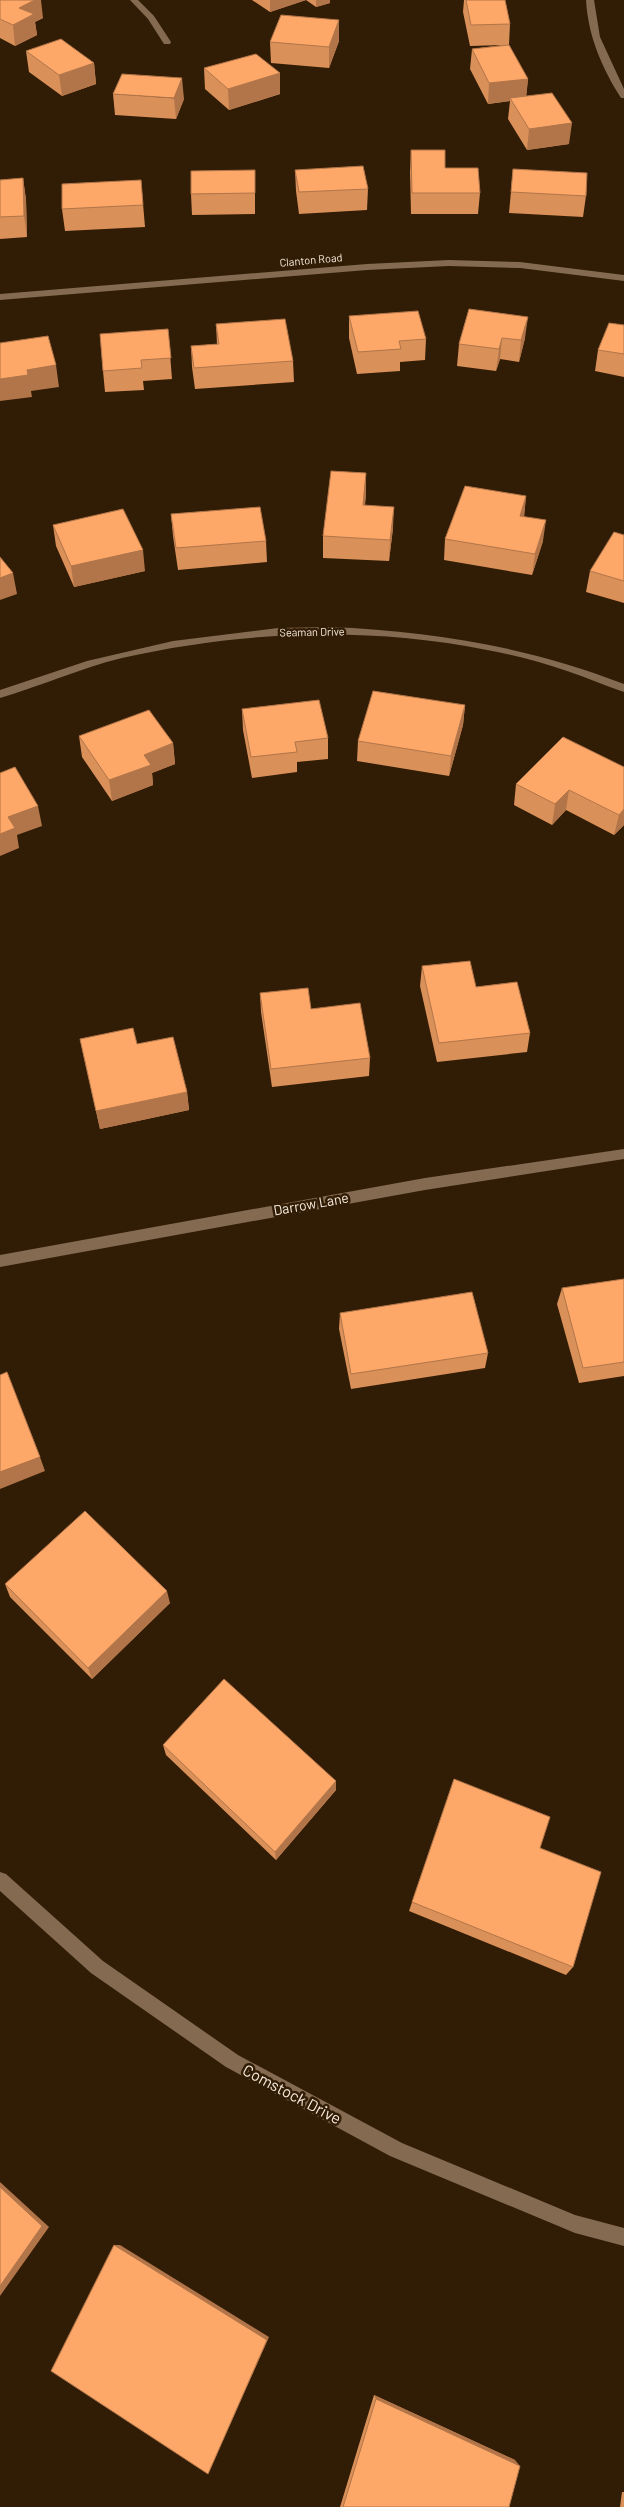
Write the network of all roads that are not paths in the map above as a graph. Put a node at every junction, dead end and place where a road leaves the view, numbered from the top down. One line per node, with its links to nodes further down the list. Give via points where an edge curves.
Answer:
1 (134, 0): 3 (street)
2 (590, 0): 4 (street, via 598,43)
3 (167, 42)
4 (624, 96)
5 (624, 278): 6 (street, Clanton Road, via 520,265 449,263)
6 (0, 297)
7 (624, 688): 8 (street, Seaman Drive, via 536,658 462,642 339,630 272,632 206,639 122,655)
8 (0, 694)
9 (624, 1154): 10 (street, Darrow Lane, via 425,1184)
10 (0, 1261)
11 (0, 1880): 12 (street, Comstock Drive, via 97,1967 232,2061 396,2150 575,2224)
12 (624, 2237)

